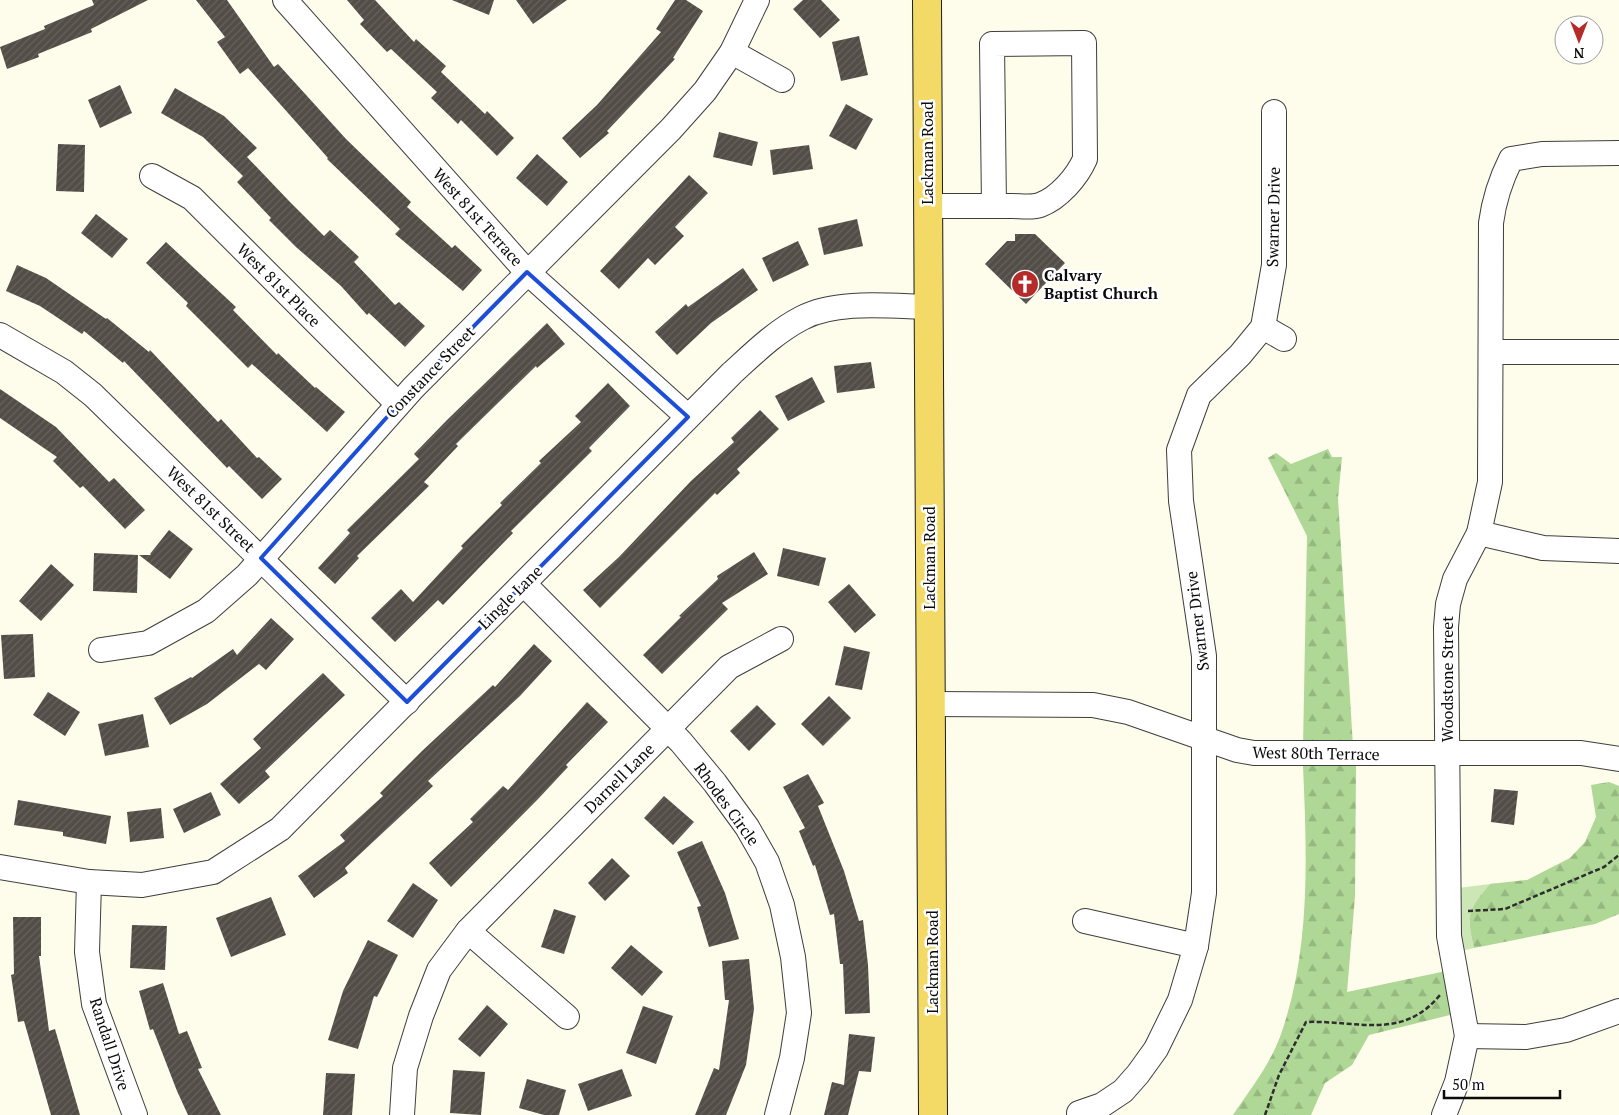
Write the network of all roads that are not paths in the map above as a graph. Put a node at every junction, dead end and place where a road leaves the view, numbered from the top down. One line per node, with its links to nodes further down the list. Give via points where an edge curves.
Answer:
1 (285, 0): 11 (street, West 81st Terrace)
2 (757, 0): 4 (street, Constance Street)
3 (927, 0): 9 (main road, Lackman Road)
4 (732, 52): 5 (street); 11 (street, Constance Street, via 705,91 671,129)
5 (782, 80)
6 (1274, 112): 13 (street, Swarner Drive, via 1274,265)
7 (1619, 152): 16 (street, Woodstone Street, via 1542,154 1511,160 1498,184 1491,223)
8 (152, 176): 18 (street, West 81st Place, via 192,198)
9 (927, 206): 10 (street); 12 (main road, Lackman Road)
10 (994, 206): 10 (street, via 1038,206 1056,195 1079,172 1085,159 1084,43 992,44)
11 (527, 272): 18 (street, Constance Street); 19 (street, West 81st Terrace)
12 (928, 307): 19 (street, Lingle Lane, via 847,306 803,318 773,337); 27 (main road, Lackman Road)
13 (1263, 327): 15 (street); 29 (street, Swarner Drive, via 1199,395 1179,450 1181,501 1204,656)
14 (0, 335): 22 (street, West 81st Street, via 64,372 94,395)
15 (1284, 339)
16 (1491, 352): 17 (street); 20 (street, Woodstone Street, via 1490,482)
17 (1619, 352)
18 (398, 404): 22 (street, Constance Street)
19 (688, 417): 23 (street, Lingle Lane)
20 (1480, 533): 21 (street, via 1543,548); 30 (street, Woodstone Street, via 1456,579 1448,604)
21 (1619, 551)
22 (261, 558): 25 (street, Constance Street, via 206,611 148,643); 26 (street, West 81st Street)
23 (524, 584): 26 (street, Lingle Lane); 28 (street, Rhodes Circle)
24 (780, 639): 28 (street, Darnell Lane, via 729,667)
25 (101, 650)
26 (407, 702): 33 (street, Lingle Lane, via 280,829 213,872 142,884)
27 (930, 704): 29 (street, West 80th Terrace, via 1094,705 1128,712); 44 (main road, Lackman Road)
28 (668, 728): 35 (street, Darnell Lane); 43 (street, Rhodes Circle, via 747,827 767,862 782,906 794,957 799,1013 792,1058)
29 (1204, 739): 30 (street, West 80th Terrace, via 1254,753); 36 (street, Swarner Drive, via 1204,893)
30 (1447, 753): 31 (street, West 80th Terrace, via 1582,753); 39 (street, Woodstone Street, via 1449,936)
31 (1619, 759)
32 (0, 867): 33 (street, Lingle Lane)
33 (89, 882): 41 (street, Randall Drive, via 87,952 94,1004)
34 (1085, 921): 36 (street)
35 (468, 931): 38 (street); 42 (street, Darnell Lane, via 438,970 421,1016 405,1068)
36 (1196, 946): 40 (street, Swarner Drive, via 1180,1000 1152,1055 1123,1091 1102,1105)
37 (1619, 1011): 39 (street, via 1566,1030 1526,1037)
38 (567, 1017)
39 (1467, 1036): 45 (street, Woodstone Street, via 1457,1082)
40 (1079, 1113)
41 (135, 1115)
42 (402, 1115)
43 (777, 1115)
44 (933, 1115)
45 (1444, 1115)

